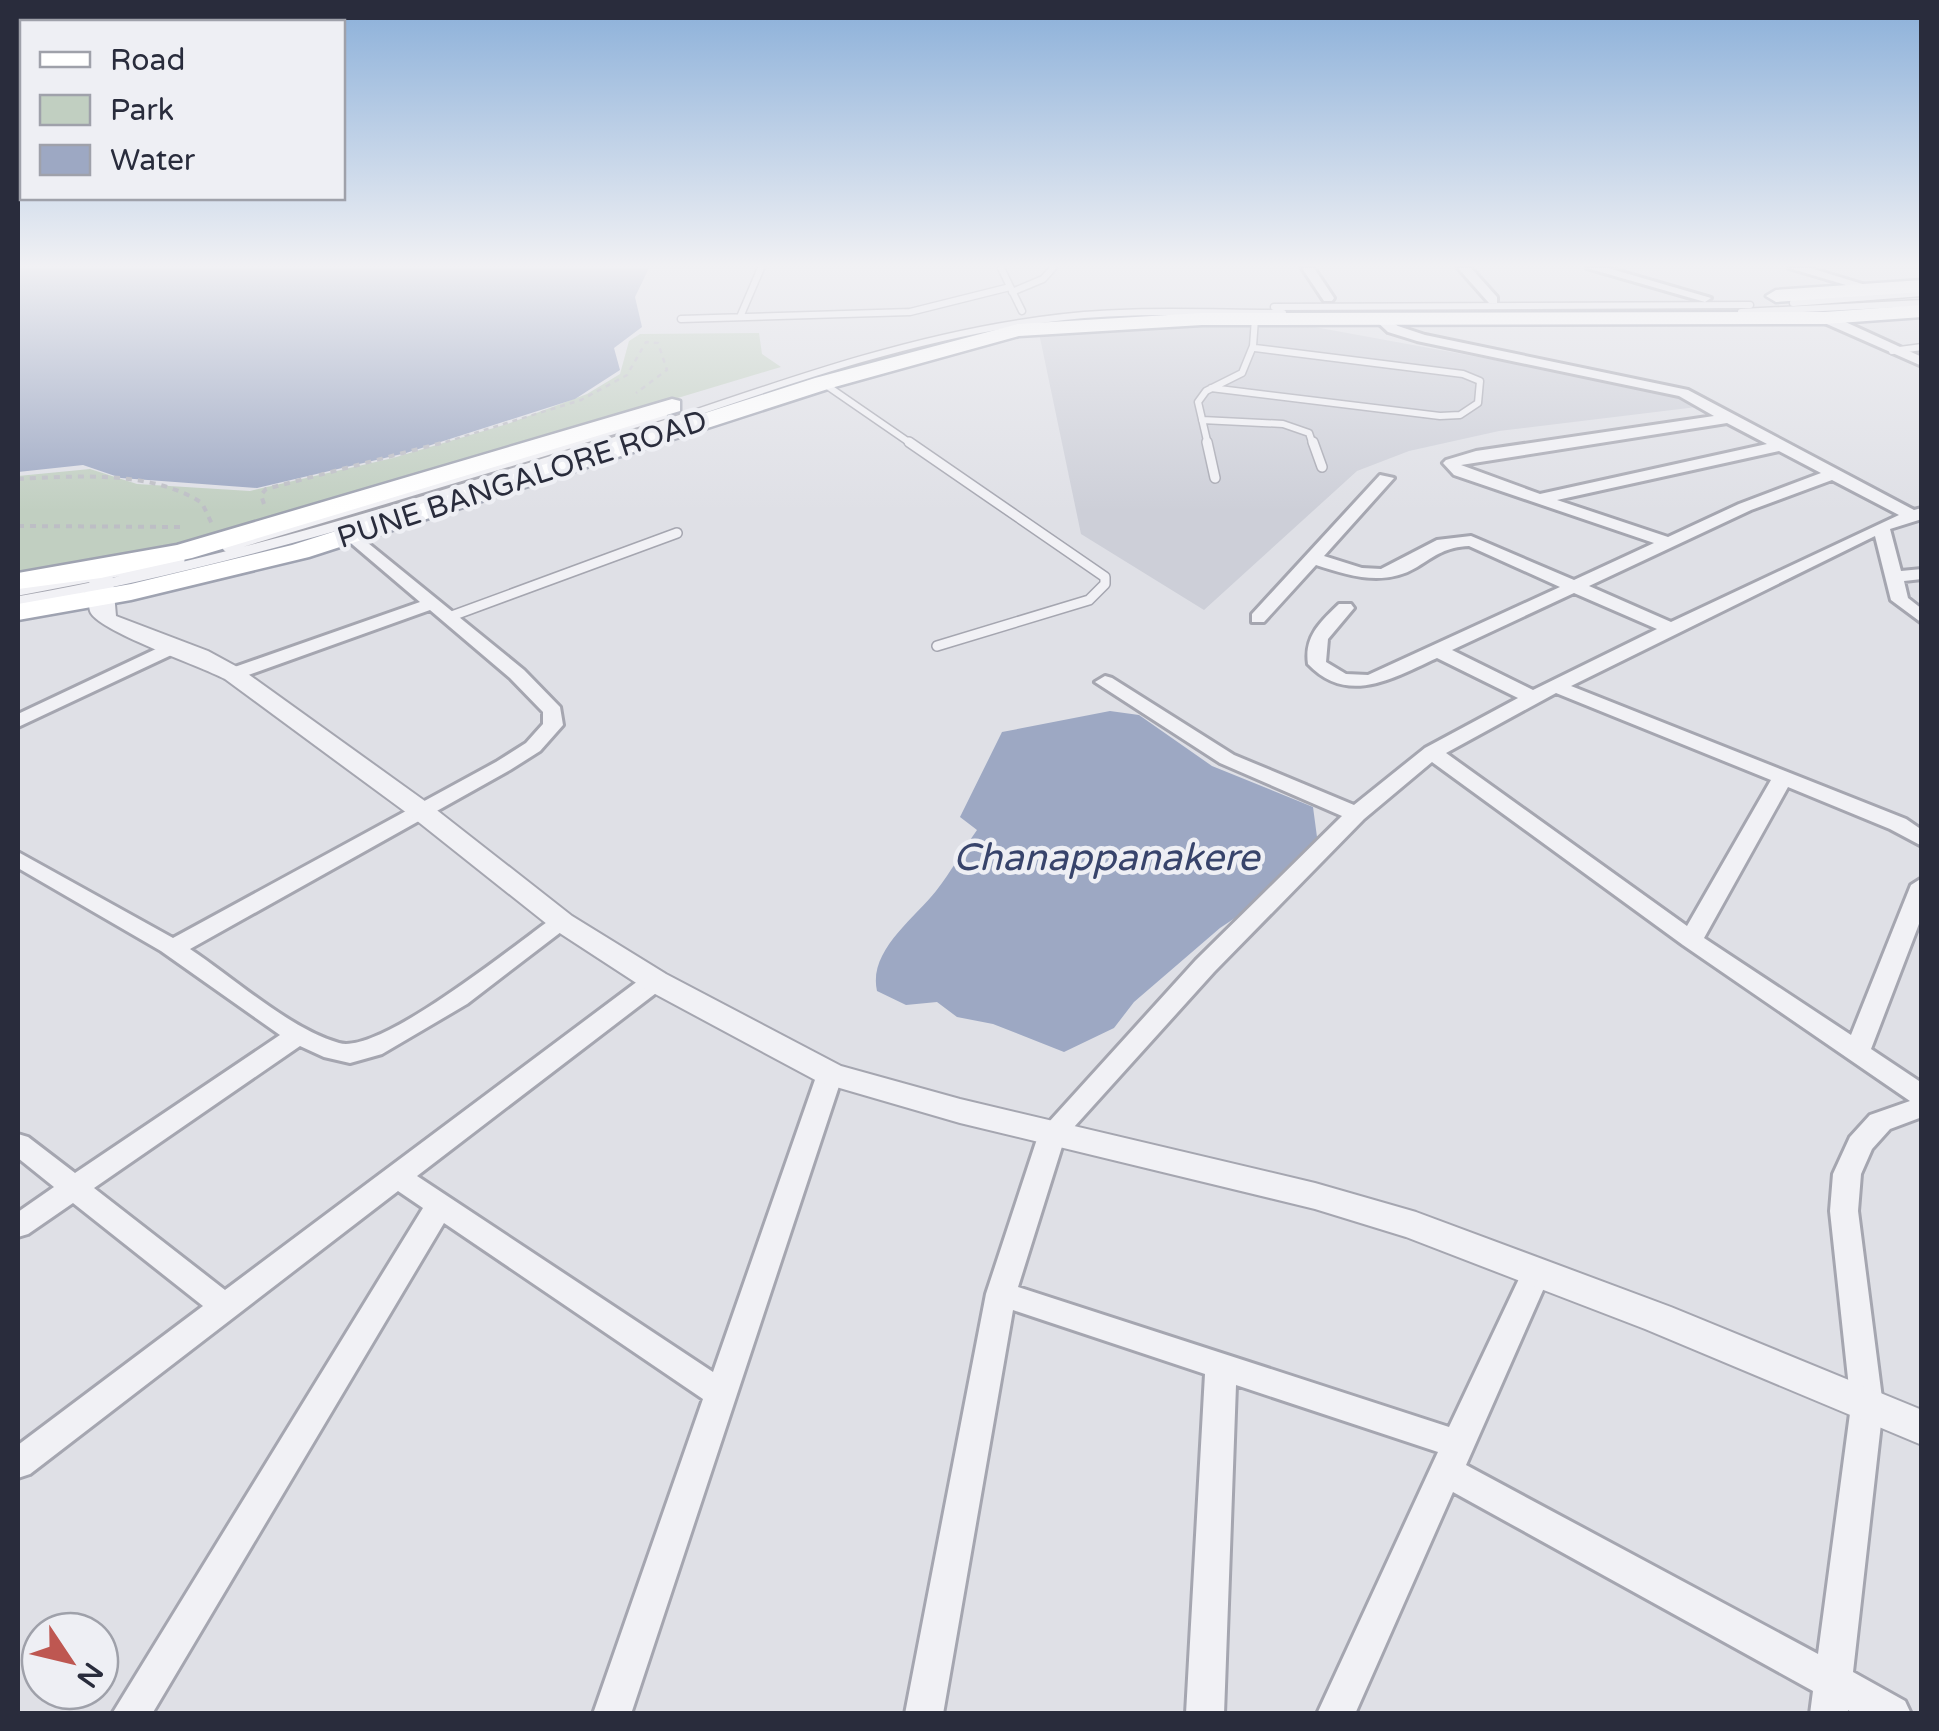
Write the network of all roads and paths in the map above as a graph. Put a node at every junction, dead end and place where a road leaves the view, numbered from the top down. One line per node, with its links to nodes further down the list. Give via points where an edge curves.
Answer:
1 (1255, 348): 15 (lane, via 1236,380)
2 (642, 349): 27 (path, via 627,375 581,400 266,489 261,494)
3 (660, 349): 16 (path, via 668,370)
4 (865, 349): 27 (main road, PUNE BANGALORE ROAD)
5 (895, 349): 37 (lane)
6 (920, 349): 37 (lane, via 318,534)
7 (949, 349): 14 (main road, PUNE BANGALORE ROAD)
8 (1261, 349): 15 (lane, via 1463,374 1480,381 1478,403 1460,415 1440,416)
9 (1473, 349): 17 (street, via 1683,393)
10 (1887, 349): 12 (street)
11 (1905, 349): 12 (lane)
12 (1892, 351): 13 (street)
13 (1922, 362)
14 (823, 383): 31 (main road, PUNE BANGALORE ROAD); 48 (lane, via 1105,577 1090,600)
15 (1211, 388): 18 (lane, via 1198,402)
16 (633, 394)
17 (1728, 418): 19 (street); 25 (street, via 1451,464)
18 (1202, 420): 20 (lane, via 1304,430); 23 (lane)
19 (1780, 446): 21 (street); 25 (street)
20 (1322, 467)
21 (1830, 475): 26 (street); 32 (street)
22 (18, 478): 28 (path, via 175,489 202,503)
23 (1215, 478)
24 (1386, 478): 33 (street)
25 (1541, 499): 32 (street)
26 (1916, 515): 29 (street)
27 (278, 524): 37 (main road, PUNE BANGALORE ROAD)
28 (212, 525)
29 (1881, 527): 35 (street); 46 (street)
30 (677, 533): 42 (lane)
31 (352, 535): 37 (main road, PUNE BANGALORE ROAD, via 212,574); 42 (street)
32 (1668, 542): 38 (street)
33 (1313, 558): 38 (street, via 1379,574 1441,542 1471,541); 44 (street)
34 (1922, 574): 35 (street)
35 (1896, 577): 45 (street, via 1900,600)
36 (18, 581): 37 (main road, PUNE BANGALORE ROAD)
37 (102, 584): 39 (lane); 40 (lane); 43 (main road, PUNE BANGALORE ROAD); 47 (street, via 101,612 108,620)
38 (1578, 587): 46 (street); 49 (street)
39 (18, 591)
40 (18, 601)
41 (1345, 608): 49 (street, via 1320,632 1314,650 1316,664 1328,674 1371,681)
42 (441, 610): 50 (street); 57 (street, via 553,711 552,725 533,747)
43 (18, 612)
44 (1258, 618)
45 (1922, 618)
46 (1671, 630): 52 (street)
47 (174, 646): 50 (street); 54 (street)
48 (937, 646)
49 (1440, 652): 53 (street)
50 (232, 674): 57 (street)
51 (1104, 682): 58 (street, via 1226,759)
52 (1555, 686): 53 (street); 56 (street)
53 (1533, 698): 55 (street)
54 (18, 721)
55 (1432, 752): 58 (street); 63 (street)
56 (1781, 780): 59 (street); 63 (street)
57 (420, 810): 62 (street); 64 (street)
58 (1356, 814): 71 (street)
59 (1921, 837)
60 (18, 859): 64 (street)
61 (1922, 885): 67 (street)
62 (562, 922): 65 (street); 66 (street, via 369,1050 331,1052)
63 (1691, 940): 67 (street)
64 (173, 948): 66 (street)
65 (655, 981): 68 (street); 73 (street)
66 (300, 1034): 74 (street)
67 (1856, 1054): 69 (street)
68 (830, 1074): 71 (street); 81 (street)
69 (1922, 1096)
70 (1922, 1107): 82 (street, via 1880,1122 1860,1144 1847,1174 1844,1211)
71 (1053, 1132): 77 (street, via 1314,1196); 78 (street)
72 (18, 1144): 74 (street)
73 (399, 1178): 75 (street); 79 (street)
74 (74, 1188): 76 (street); 79 (street)
75 (440, 1205): 81 (street); 87 (street)
76 (18, 1226)
77 (1536, 1272): 82 (street); 84 (street)
78 (1001, 1294): 80 (street); 89 (street)
79 (227, 1308): 85 (street)
80 (1221, 1366): 84 (street); 90 (street)
81 (720, 1394): 88 (street)
82 (1868, 1406): 83 (street); 86 (street)
83 (1922, 1428)
84 (1454, 1459): 86 (street); 91 (street)
85 (18, 1464)
86 (1831, 1698): 92 (street)
87 (131, 1714)
88 (612, 1714)
89 (924, 1714)
90 (1205, 1714)
91 (1336, 1714)
92 (1892, 1714)

